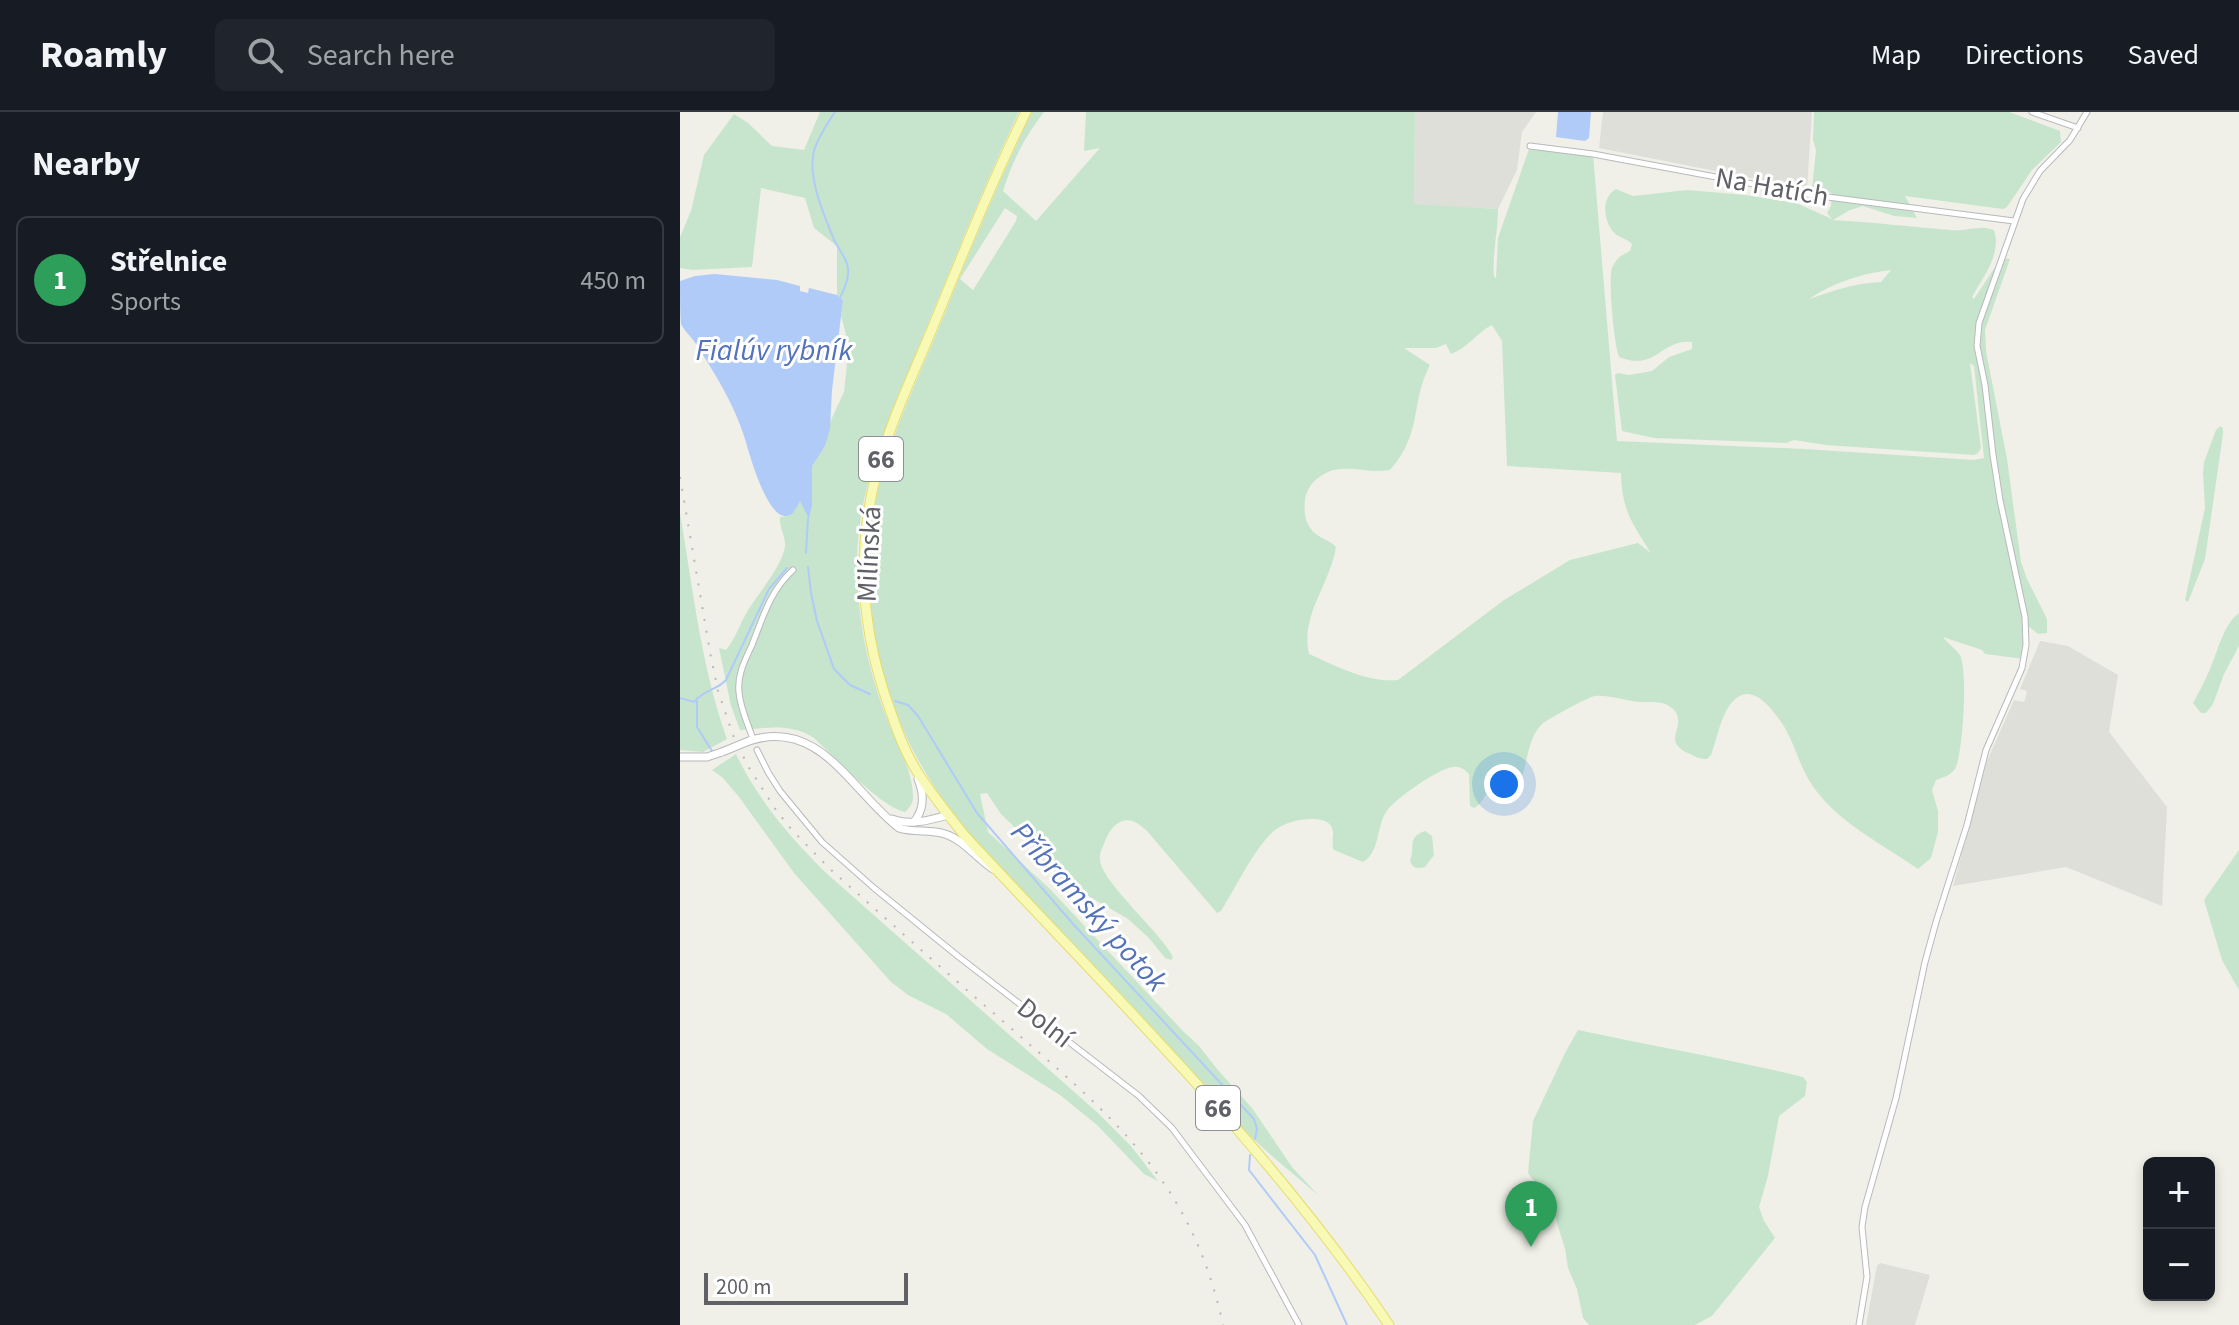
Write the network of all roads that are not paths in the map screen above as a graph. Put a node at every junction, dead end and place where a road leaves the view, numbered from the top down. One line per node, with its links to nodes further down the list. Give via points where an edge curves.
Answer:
1 (1026, 112): 11 (main road, Milínská / 66, via 890,431 869,506 863,584 870,639 881,686)
2 (2032, 112): 4 (street)
3 (2087, 112): 4 (street)
4 (2078, 128): 6 (street, via 2031,184)
5 (1530, 146): 6 (street, Na Hatích, via 1812,195)
6 (2014, 221): 19 (street, via 1982,309 1977,346 2026,645 2022,668 1986,750 1925,962 1896,1098 1865,1207 1867,1277)
7 (793, 570): 8 (street, via 765,608 740,674 738,691)
8 (751, 740): 10 (street, bridge, via 707,757); 12 (street, via 783,736 810,744)
9 (757, 750): 17 (street, Dolní, via 780,791 822,842 1172,1128 1245,1225)
10 (680, 757)
11 (910, 758): 13 (main road, Milínská / 66); 14 (street, via 923,796)
12 (883, 813): 14 (street); 15 (street, via 899,828)
13 (948, 815): 14 (street); 15 (street); 16 (main road, 66)
14 (914, 822)
15 (923, 832): 16 (street, via 951,836)
16 (998, 872): 18 (main road, 66, via 1255,1148)
17 (1299, 1325)
18 (1389, 1325)
19 (1859, 1325)

